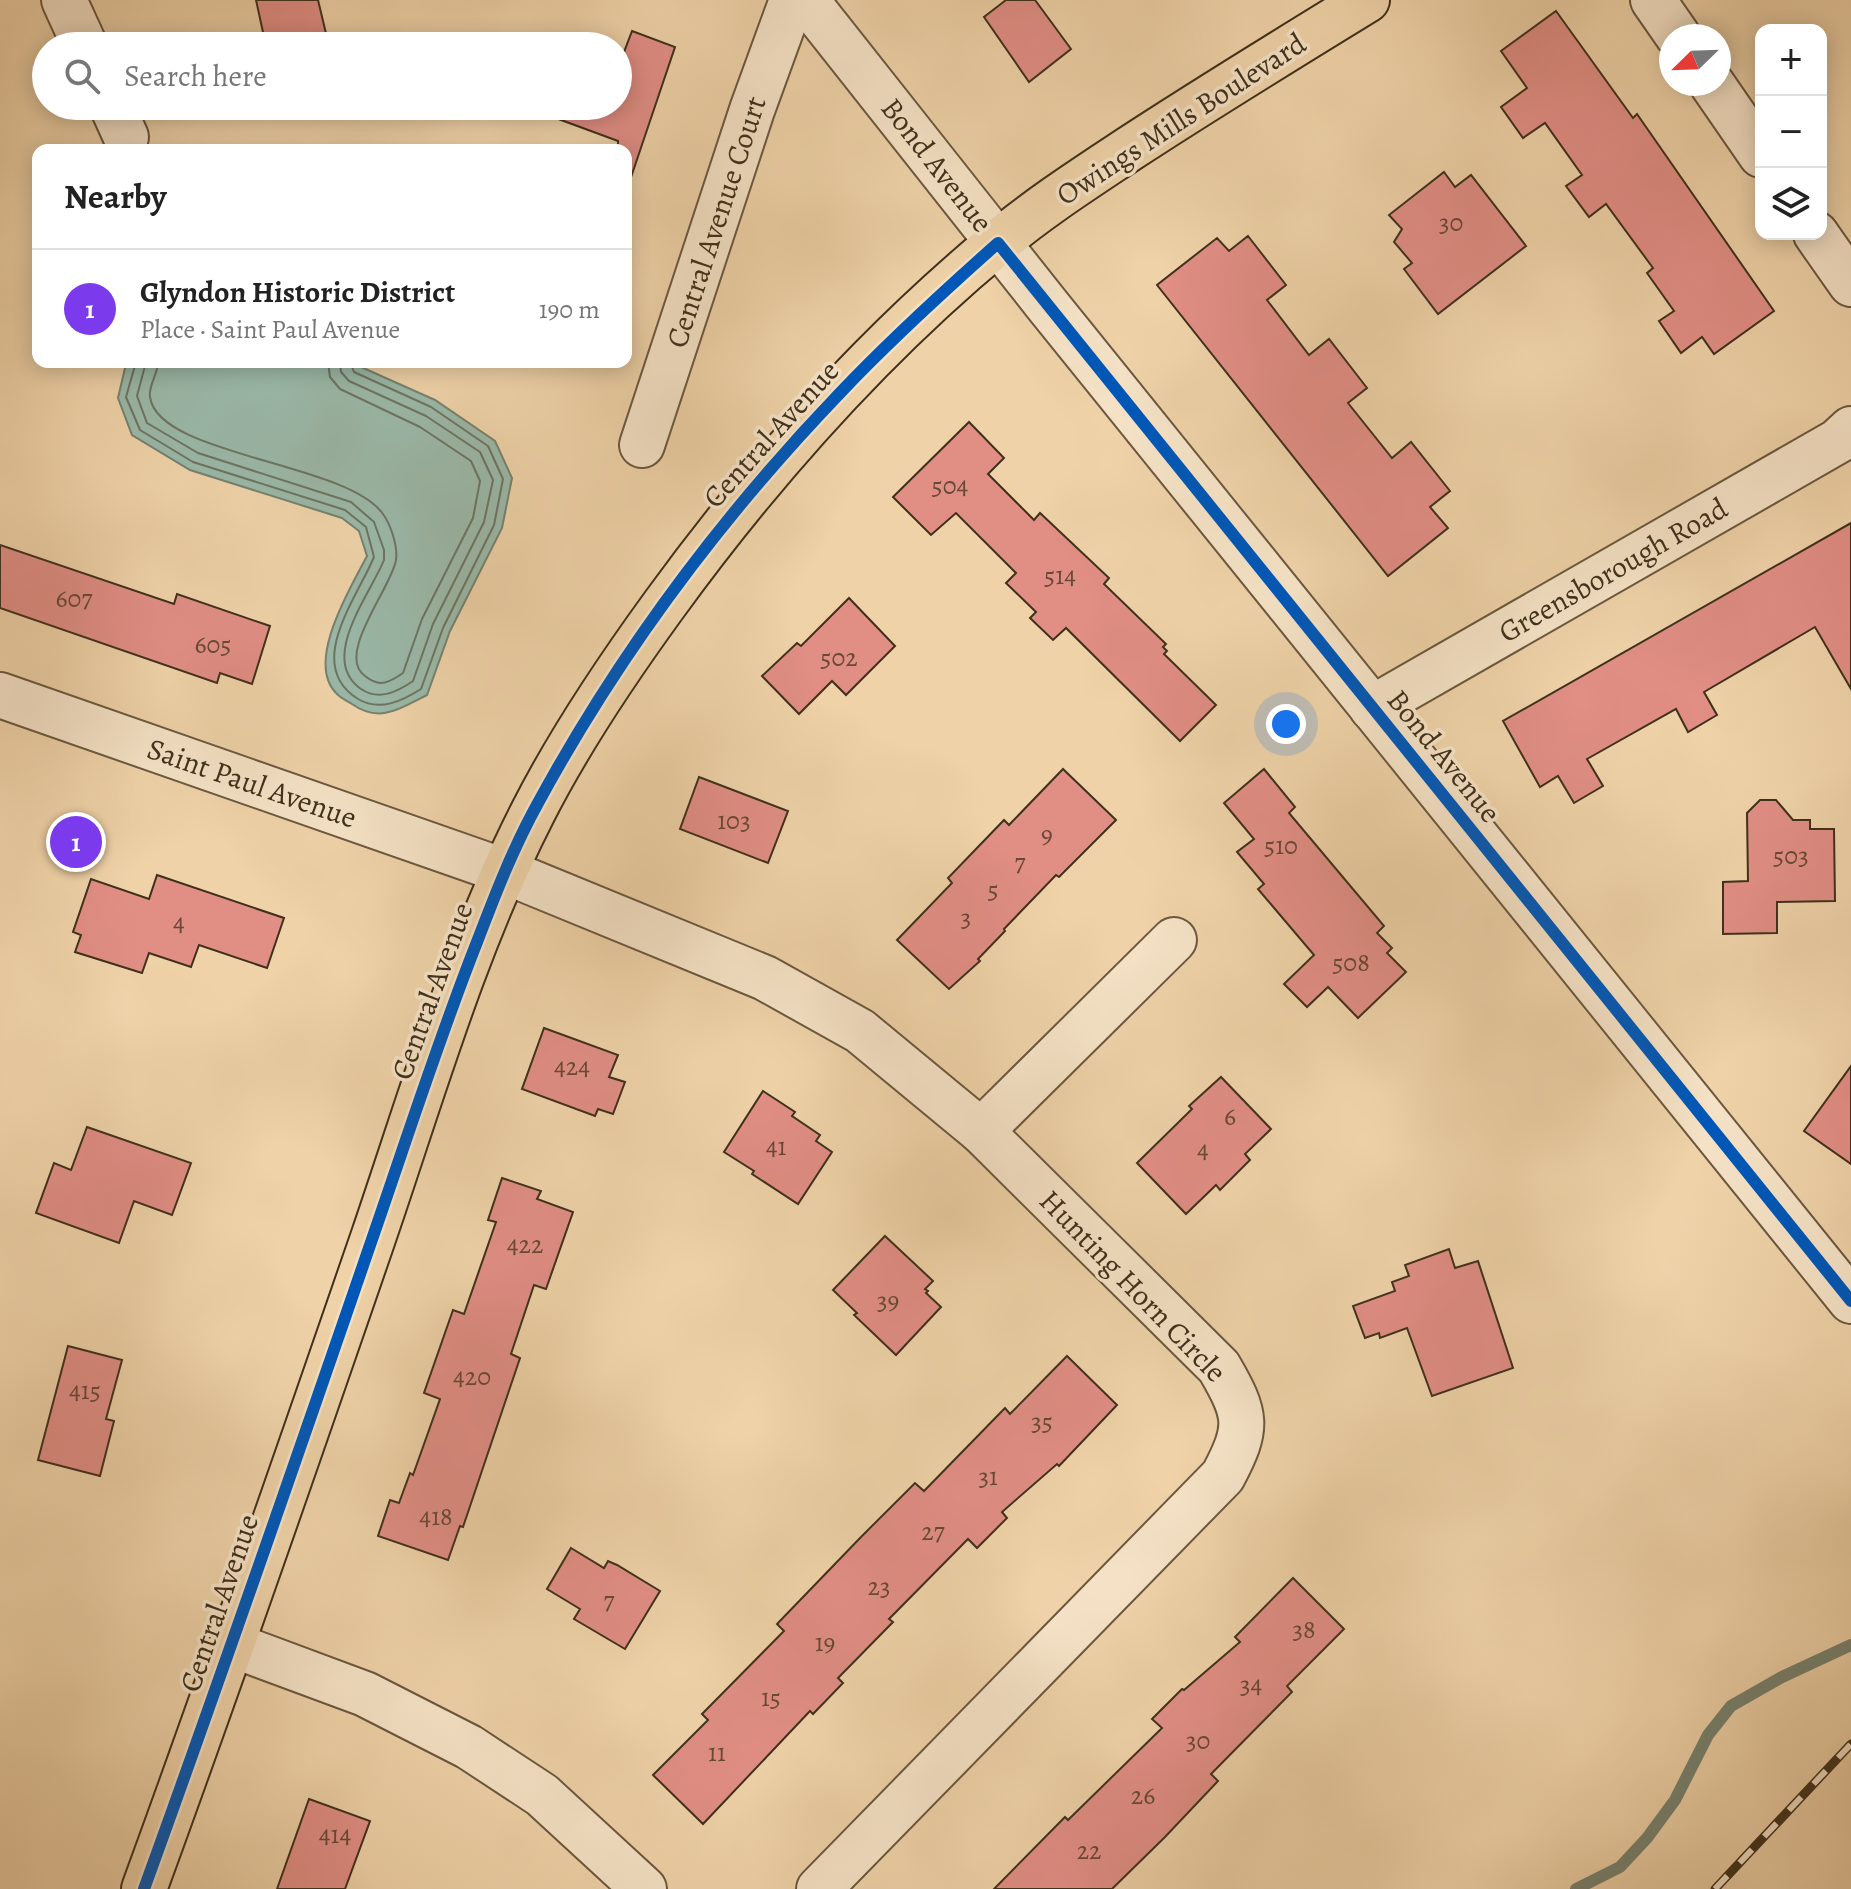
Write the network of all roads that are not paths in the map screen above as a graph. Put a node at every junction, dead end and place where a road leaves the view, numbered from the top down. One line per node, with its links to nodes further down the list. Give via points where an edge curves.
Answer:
1 (64, 0): 7 (street)
2 (792, 0): 14 (street, Central Avenue Court)
3 (806, 0): 11 (street, Bond Avenue)
4 (1367, 0): 11 (main road, Owings Mills Boulevard, via 1127,151)
5 (1653, 0): 6 (street)
6 (1670, 24)
7 (79, 32)
8 (1720, 96): 9 (street)
9 (1755, 146)
10 (1820, 240): 12 (street)
11 (998, 243): 16 (street, Bond Avenue); 17 (main road, Central Avenue, via 842,391 734,512 581,727)
12 (1851, 284)
13 (1851, 429): 16 (street, Greensborough Road)
14 (642, 445)
15 (0, 695): 17 (street, Saint Paul Avenue)
16 (1372, 708): 20 (street, Bond Avenue)
17 (504, 871): 19 (street, Hunting Horn Circle, via 779,986 860,1031); 21 (main road, Central Avenue, via 453,1003)
18 (1174, 940): 19 (street)
19 (981, 1131): 24 (street, Hunting Horn Circle, via 1219,1367 1242,1418 1240,1443 1223,1476)
20 (1851, 1301)
21 (233, 1645): 22 (main road, Central Avenue); 23 (street, via 365,1694 469,1747 542,1795)
22 (144, 1889)
23 (644, 1889)
24 (819, 1889)

